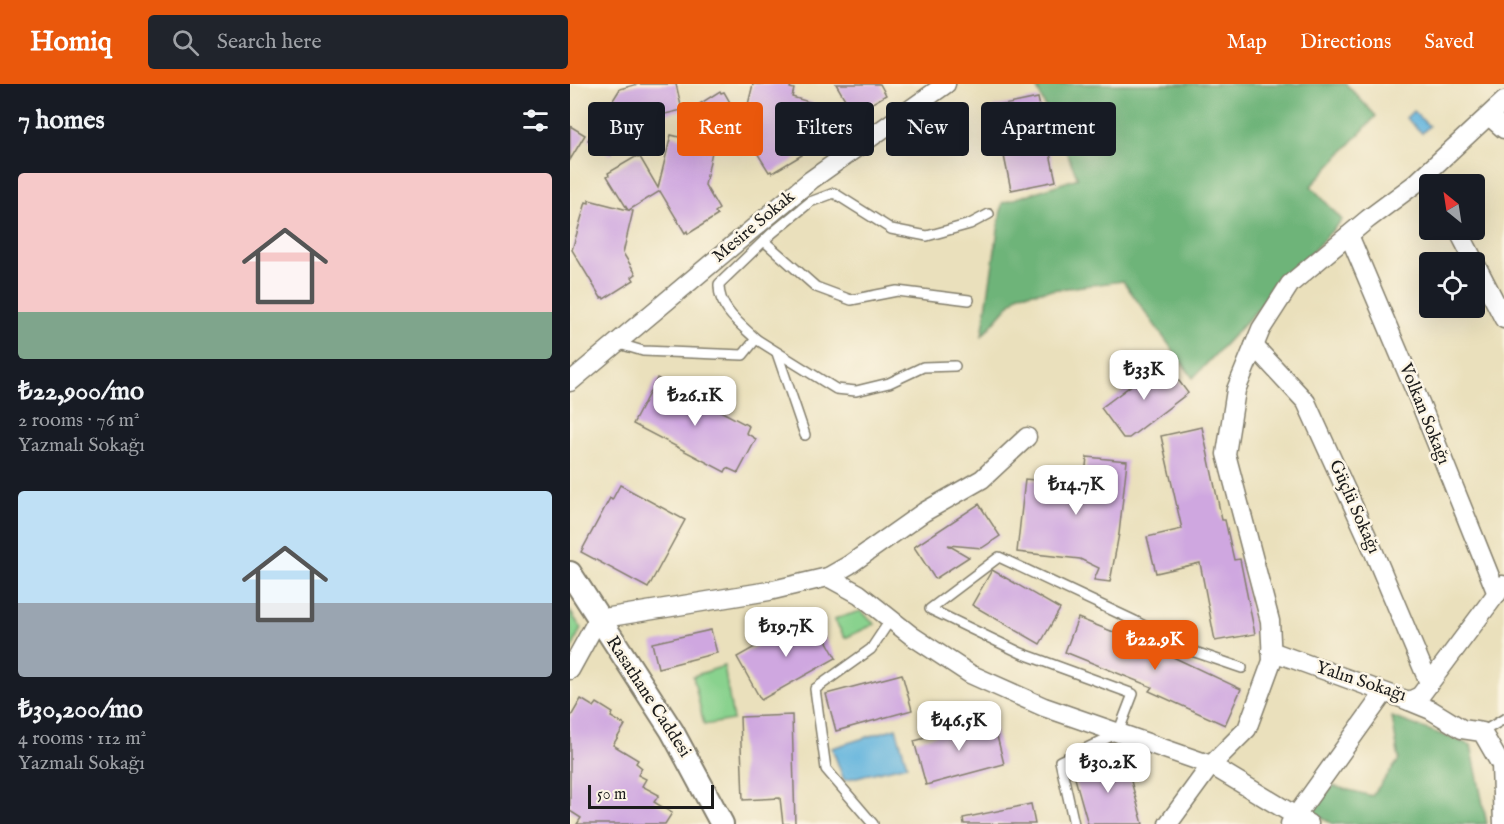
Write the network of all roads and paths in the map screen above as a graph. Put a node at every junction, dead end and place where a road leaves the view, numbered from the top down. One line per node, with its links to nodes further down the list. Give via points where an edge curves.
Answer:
1 (946, 84): 14 (street, Mesire Sokak, via 811,180)
2 (1504, 101): 3 (street)
3 (1489, 116): 4 (street); 5 (street)
4 (1504, 129)
5 (1435, 174)
6 (1419, 186): 8 (street)
7 (989, 214): 10 (lane, via 970,224 927,236 891,229 834,192 810,202)
8 (1349, 235): 15 (street, via 1290,284); 23 (street, Volkan Sokağı)
9 (1463, 240): 12 (street)
10 (764, 241): 11 (lane, via 816,287 851,300 897,291); 13 (lane, via 719,284 719,295 729,312)
11 (969, 300)
12 (1504, 319)
13 (756, 339): 14 (lane, via 743,355 643,351); 16 (lane)
14 (616, 343): 18 (street, Mesire Sokak)
15 (1254, 346): 26 (street, via 1236,390 1226,454 1270,621); 29 (street, Güçlü Sokağı, via 1306,402)
16 (777, 353): 17 (lane, via 836,389 856,391 889,383 923,367); 19 (lane)
17 (955, 366)
18 (570, 382)
19 (805, 435)
20 (1027, 437): 22 (street, via 982,479 924,512)
21 (570, 573): 24 (street, Rasathane Caddesi)
22 (828, 577): 24 (street, via 769,591); 25 (street, via 859,594)
23 (1500, 589): 29 (street, Yalın Sokağı)
24 (598, 619): 28 (street); 37 (street, Rasathane Caddesi, via 672,731)
25 (891, 619): 34 (street, via 970,674); 38 (lane, via 872,649 815,689 826,769)
26 (1271, 651): 30 (street, Yalın Sokağı); 35 (street, via 1272,661 1247,729)
27 (1242, 668): 34 (lane, via 1192,651 999,557 930,609 1021,653 1134,694)
28 (570, 670)
29 (1429, 683): 31 (street, Yalın Sokağı, via 1420,696)
30 (1384, 693): 31 (street, Yalın Sokağı); 36 (street)
31 (1409, 701): 33 (street, via 1462,729)
32 (1504, 719): 33 (lane)
33 (1482, 732): 41 (street, via 1501,765)
34 (1118, 734): 35 (street); 39 (lane, via 1060,761)
35 (1211, 765): 36 (street); 40 (street)
36 (1298, 821)
37 (722, 824)
38 (873, 824)
39 (1074, 824)
40 (1168, 824)
41 (1503, 824)

